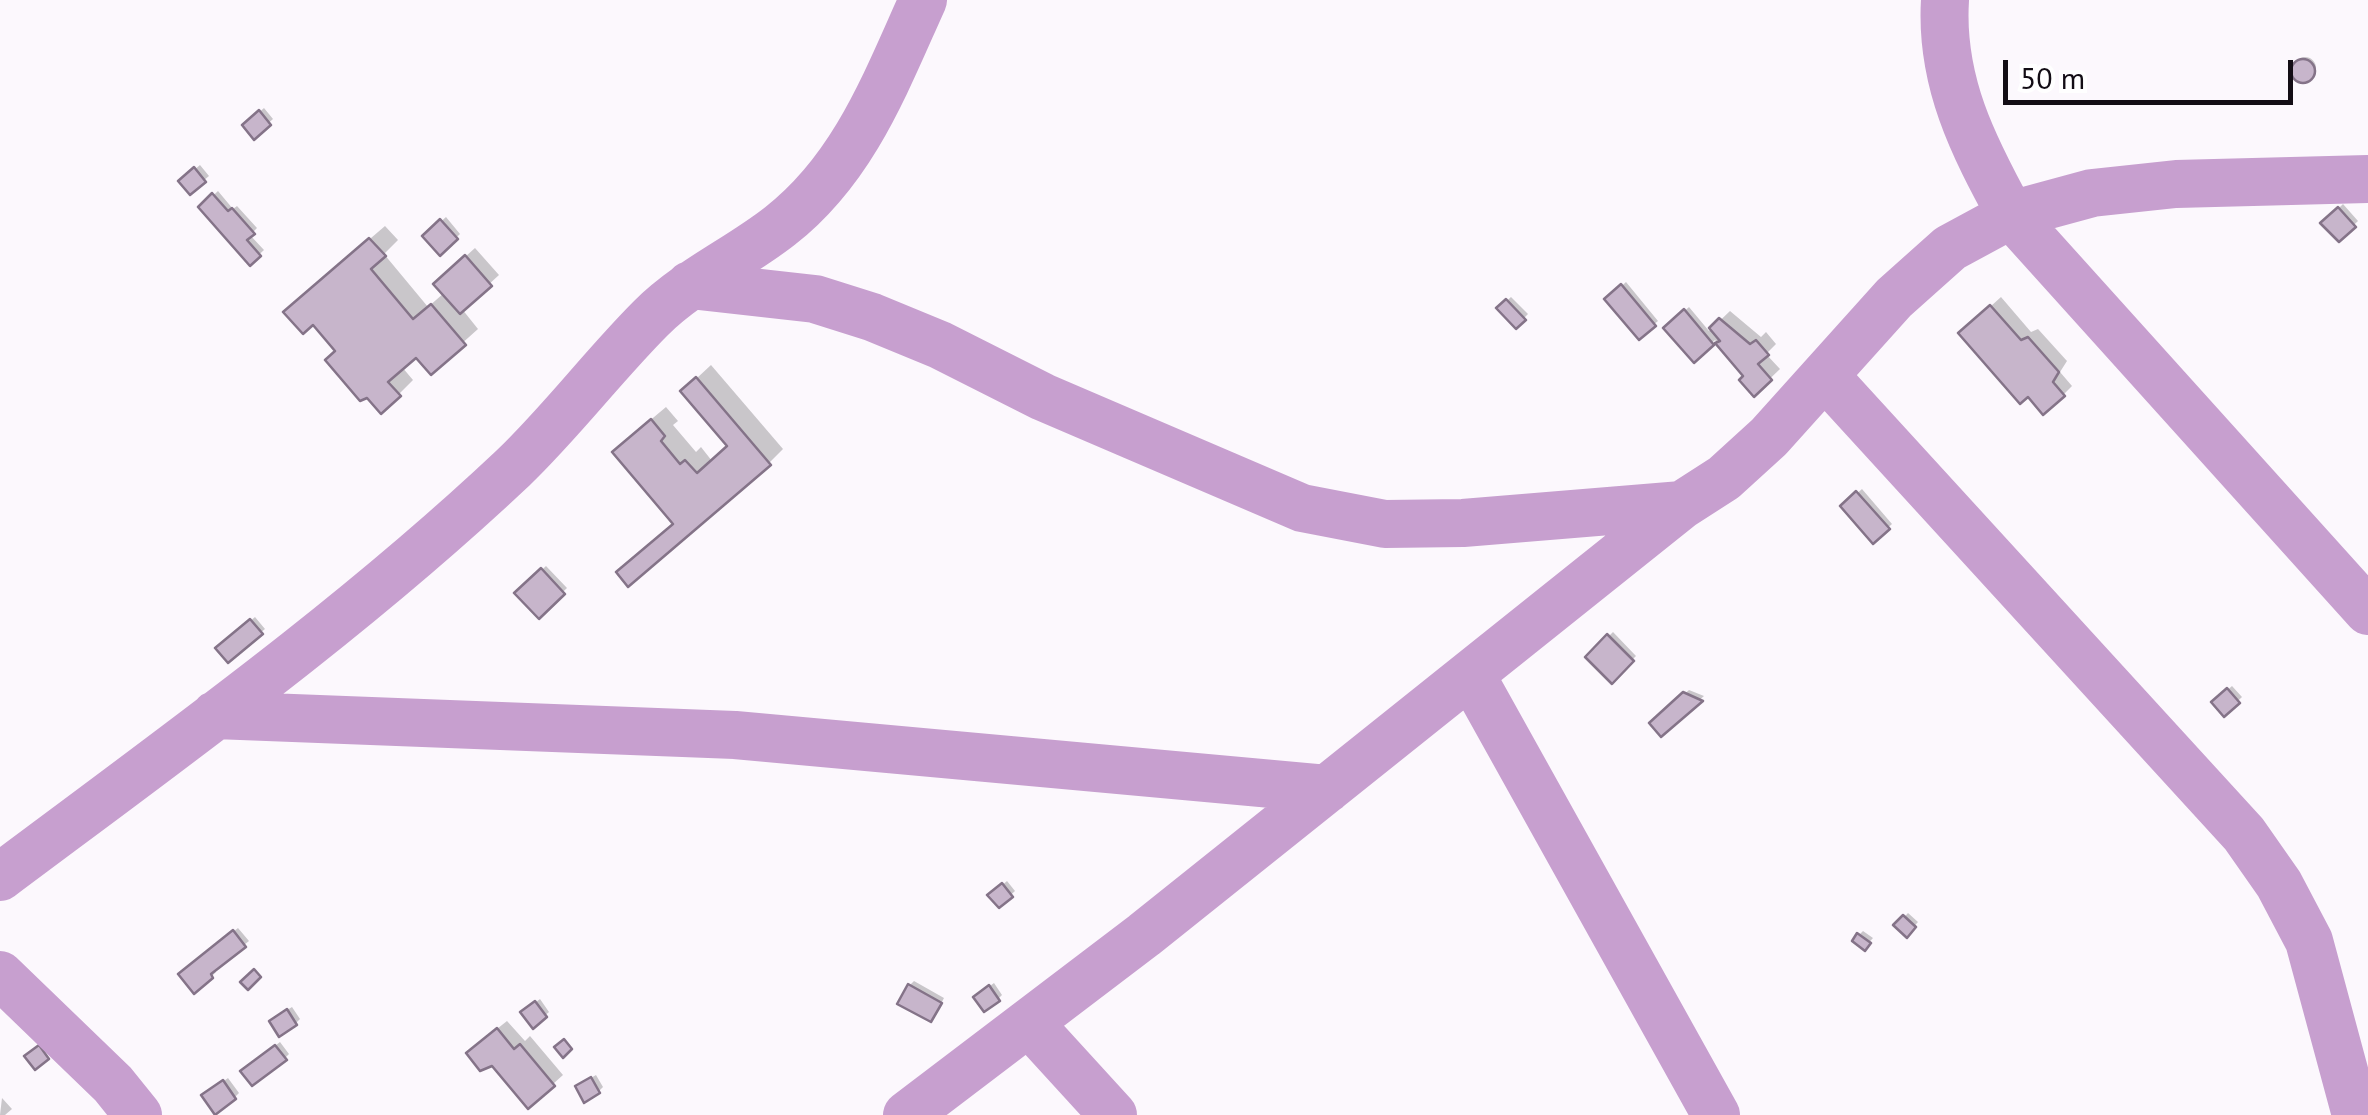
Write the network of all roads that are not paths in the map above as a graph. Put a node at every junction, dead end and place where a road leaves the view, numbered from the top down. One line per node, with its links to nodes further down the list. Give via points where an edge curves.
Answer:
1 (923, 0): 5 (street, via 844,162 778,228)
2 (1946, 0): 4 (street, via 1948,73 1958,107)
3 (2368, 179): 4 (street, via 2176,184 2092,194)
4 (2011, 215): 6 (street, via 1950,248 1894,298); 8 (street)
5 (690, 285): 7 (street, via 815,299 872,316 1042,398 1302,508 1385,524); 10 (street, via 651,318 513,468)
6 (1826, 377): 7 (street, via 1724,478); 19 (street, via 2253,846 2309,942)
7 (1682, 504): 9 (street)
8 (2368, 611)
9 (1471, 675): 11 (street); 18 (street)
10 (215, 715): 11 (street, via 735,735); 12 (street)
11 (1327, 790): 14 (street)
12 (0, 876)
13 (0, 975): 15 (street)
14 (1029, 1023): 16 (street); 17 (street)
15 (138, 1115)
16 (908, 1115)
17 (1113, 1115)
18 (1716, 1115)
19 (2356, 1115)

